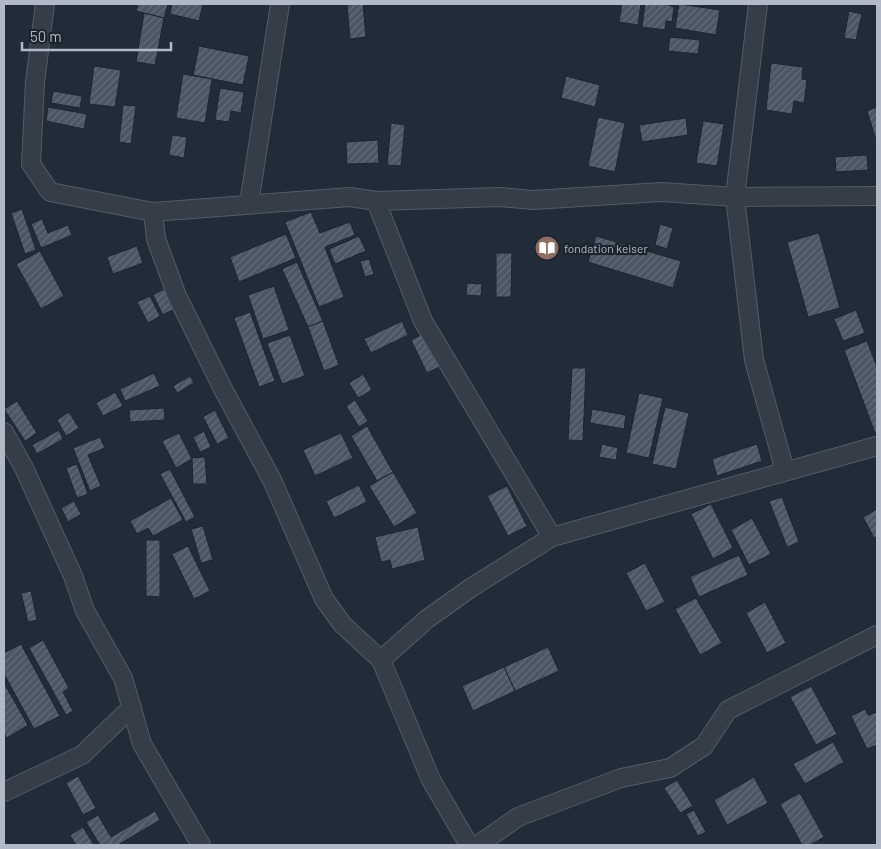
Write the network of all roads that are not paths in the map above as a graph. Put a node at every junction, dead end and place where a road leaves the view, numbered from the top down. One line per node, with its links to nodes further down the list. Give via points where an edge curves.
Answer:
1 (45, 4): 8 (street, via 35,82 31,164 50,192)
2 (280, 4): 7 (street)
3 (758, 4): 5 (street)
4 (877, 196): 5 (street)
5 (735, 197): 6 (street, via 662,192 534,200 500,197); 11 (street, via 754,360)
6 (376, 201): 7 (street, via 350,197); 12 (street, via 423,321)
7 (249, 204): 8 (street)
8 (153, 212): 14 (street, via 156,239 178,296 272,480 324,599 343,625)
9 (4, 432): 15 (street, via 74,576 85,610 123,678)
10 (877, 446): 11 (street)
11 (785, 471): 12 (street)
12 (552, 537): 14 (street, via 434,614)
13 (877, 635): 19 (street, via 728,710 704,746 670,768 621,778 518,817)
14 (382, 660): 18 (street, via 430,780)
15 (132, 707): 16 (street, via 82,755); 17 (street, via 142,744)
16 (4, 792)
17 (201, 845)
18 (469, 845)
19 (478, 845)

